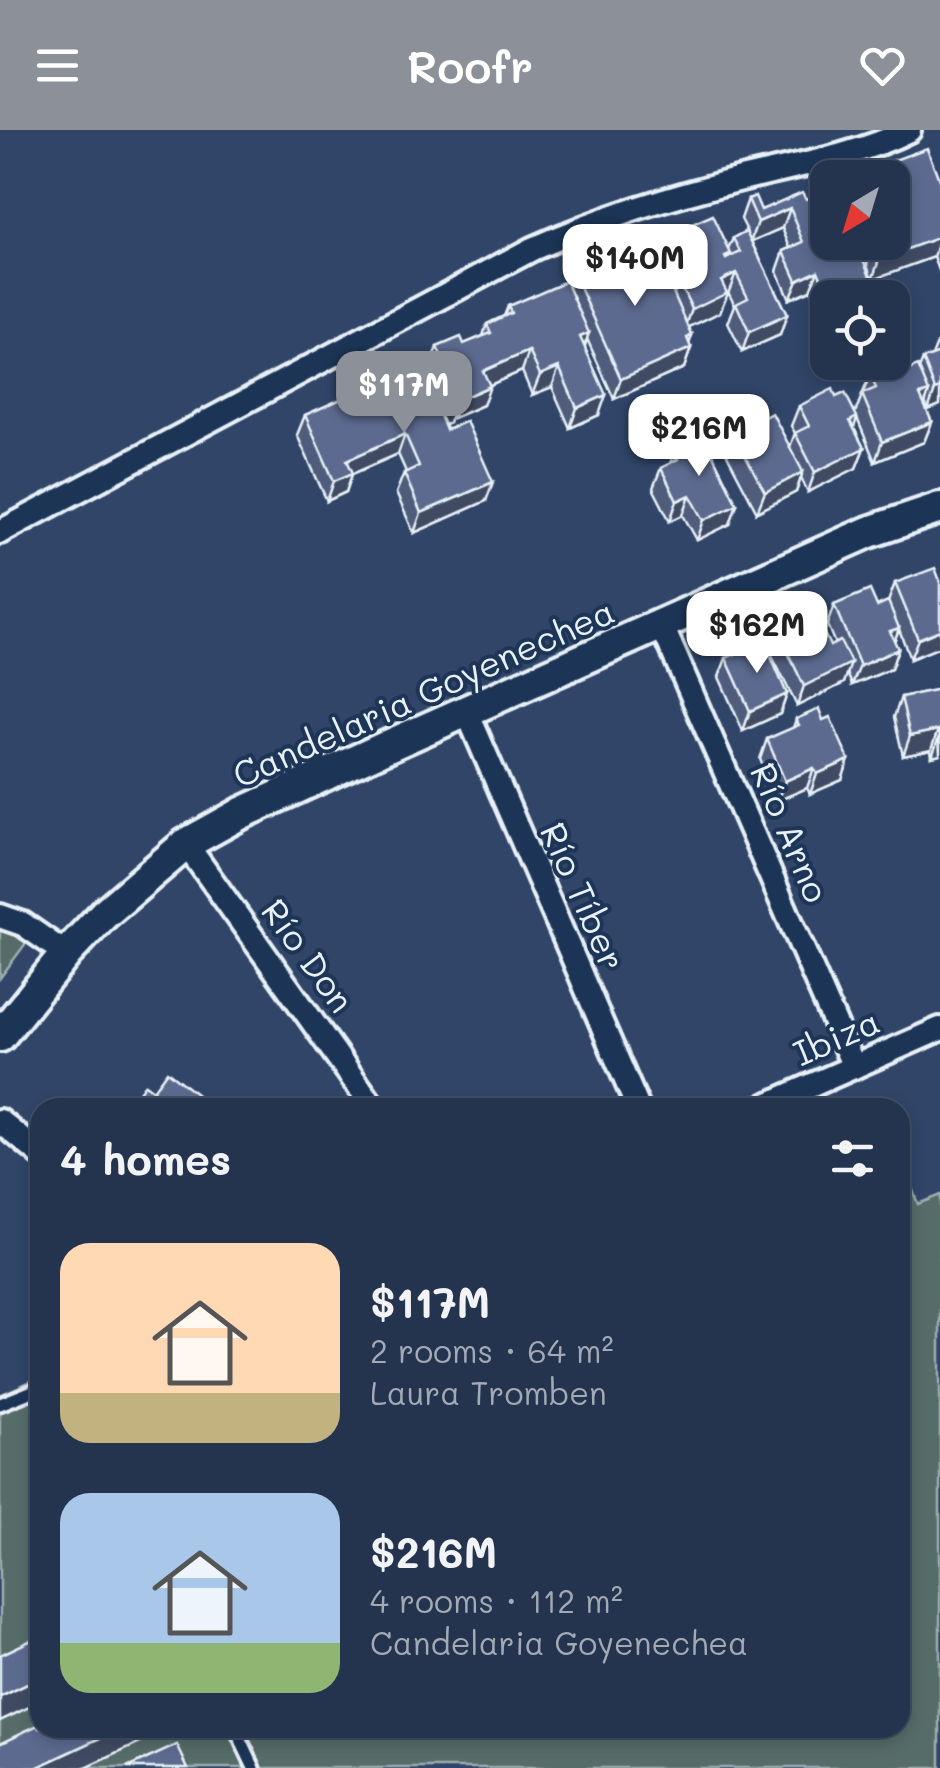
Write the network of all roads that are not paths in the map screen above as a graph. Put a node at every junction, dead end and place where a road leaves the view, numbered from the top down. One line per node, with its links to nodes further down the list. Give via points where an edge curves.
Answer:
1 (909, 130): 3 (street, via 583,226)
2 (940, 508): 4 (street, Candelaria Goyenechea, via 868,532)
3 (0, 532)
4 (662, 626): 5 (street, Candelaria Goyenechea); 11 (street, Río Arno)
5 (466, 712): 6 (street, Candelaria Goyenechea); 13 (street, Río Tíber)
6 (186, 844): 8 (street, Candelaria Goyenechea); 12 (street, Río Don)
7 (0, 916): 8 (street)
8 (66, 954): 10 (street, Candelaria Goyenechea)
9 (940, 1029): 11 (street, Ibiza)
10 (0, 1036)
11 (854, 1066): 14 (street, Ibiza)
12 (367, 1098)
13 (634, 1098)
14 (782, 1098)
15 (0, 1121): 16 (street)
16 (30, 1146)
17 (30, 1392): 18 (lane)
18 (0, 1404)
19 (240, 1738): 20 (lane)
20 (254, 1768)

